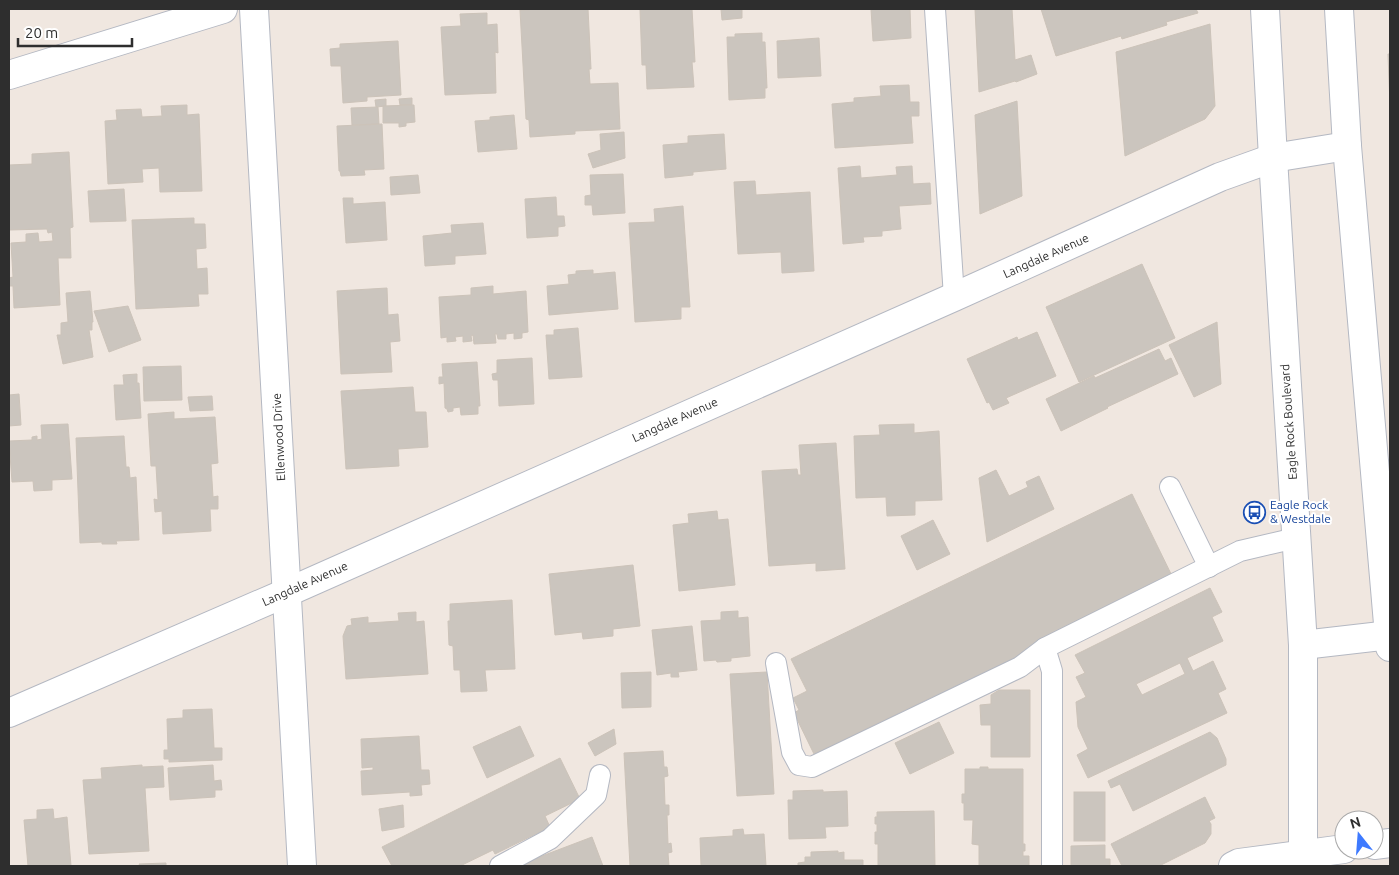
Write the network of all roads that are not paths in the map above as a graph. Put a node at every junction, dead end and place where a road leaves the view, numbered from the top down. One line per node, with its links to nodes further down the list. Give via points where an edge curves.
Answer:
1 (223, 9): 6 (street)
2 (254, 9): 13 (street, Ellenwood Drive)
3 (935, 9): 9 (lane)
4 (1265, 9): 8 (street, Eagle Rock Boulevard)
5 (1339, 9): 7 (street)
6 (9, 75)
7 (1348, 146): 8 (street, Langdale Avenue); 14 (street)
8 (1273, 158): 9 (street, Langdale Avenue, via 1220,177); 11 (street, Eagle Rock Boulevard)
9 (954, 297): 13 (street, Langdale Avenue)
10 (1170, 487): 12 (lane)
11 (1296, 538): 12 (lane, via 1240,551); 15 (street, Eagle Rock Boulevard)
12 (1209, 566): 16 (lane)
13 (288, 592): 18 (street, Langdale Avenue); 22 (street, Ellenwood Drive)
14 (1390, 639): 15 (street)
15 (1303, 645): 21 (street, Eagle Rock Boulevard)
16 (1045, 648): 17 (lane, via 1020,667 812,767 799,765 792,752); 24 (lane, via 1052,672)
17 (776, 663)
18 (9, 713)
19 (600, 775): 23 (lane, via 596,795 550,839)
20 (1334, 852): 21 (street)
21 (1302, 860): 25 (street)
22 (302, 866)
23 (500, 866)
24 (1052, 866)
25 (1233, 866)

